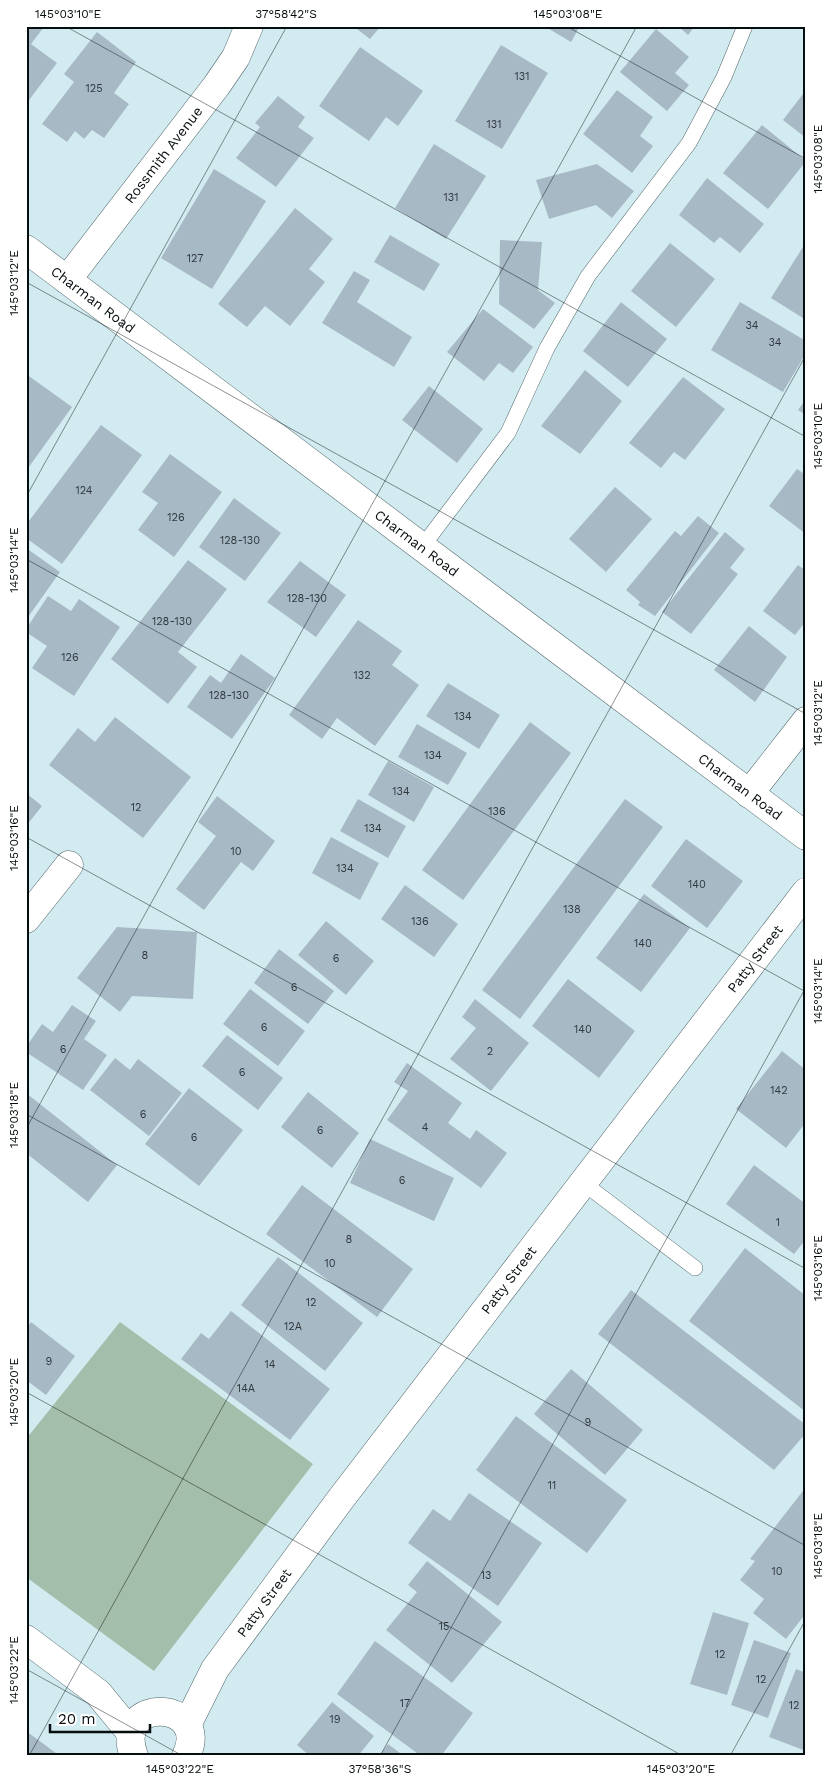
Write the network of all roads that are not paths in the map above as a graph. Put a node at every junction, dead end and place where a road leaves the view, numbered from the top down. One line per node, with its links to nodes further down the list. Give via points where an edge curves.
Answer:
1 (249, 26): 4 (street, Rossmith Avenue, via 236,58 217,85)
2 (745, 26): 5 (lane, via 724,77 689,143 588,276 547,348 508,432)
3 (26, 249): 4 (street, Charman Road)
4 (67, 280): 5 (street, Charman Road)
5 (422, 547): 7 (street, Charman Road)
6 (806, 721): 7 (street)
7 (749, 794): 8 (street, Charman Road)
8 (806, 836)
9 (68, 864): 11 (street)
10 (806, 892): 12 (street, Patty Street)
11 (26, 919)
12 (582, 1182): 13 (lane); 15 (street, Patty Street)
13 (695, 1268)
14 (26, 1639): 15 (street, via 98,1693)
15 (167, 1737)

